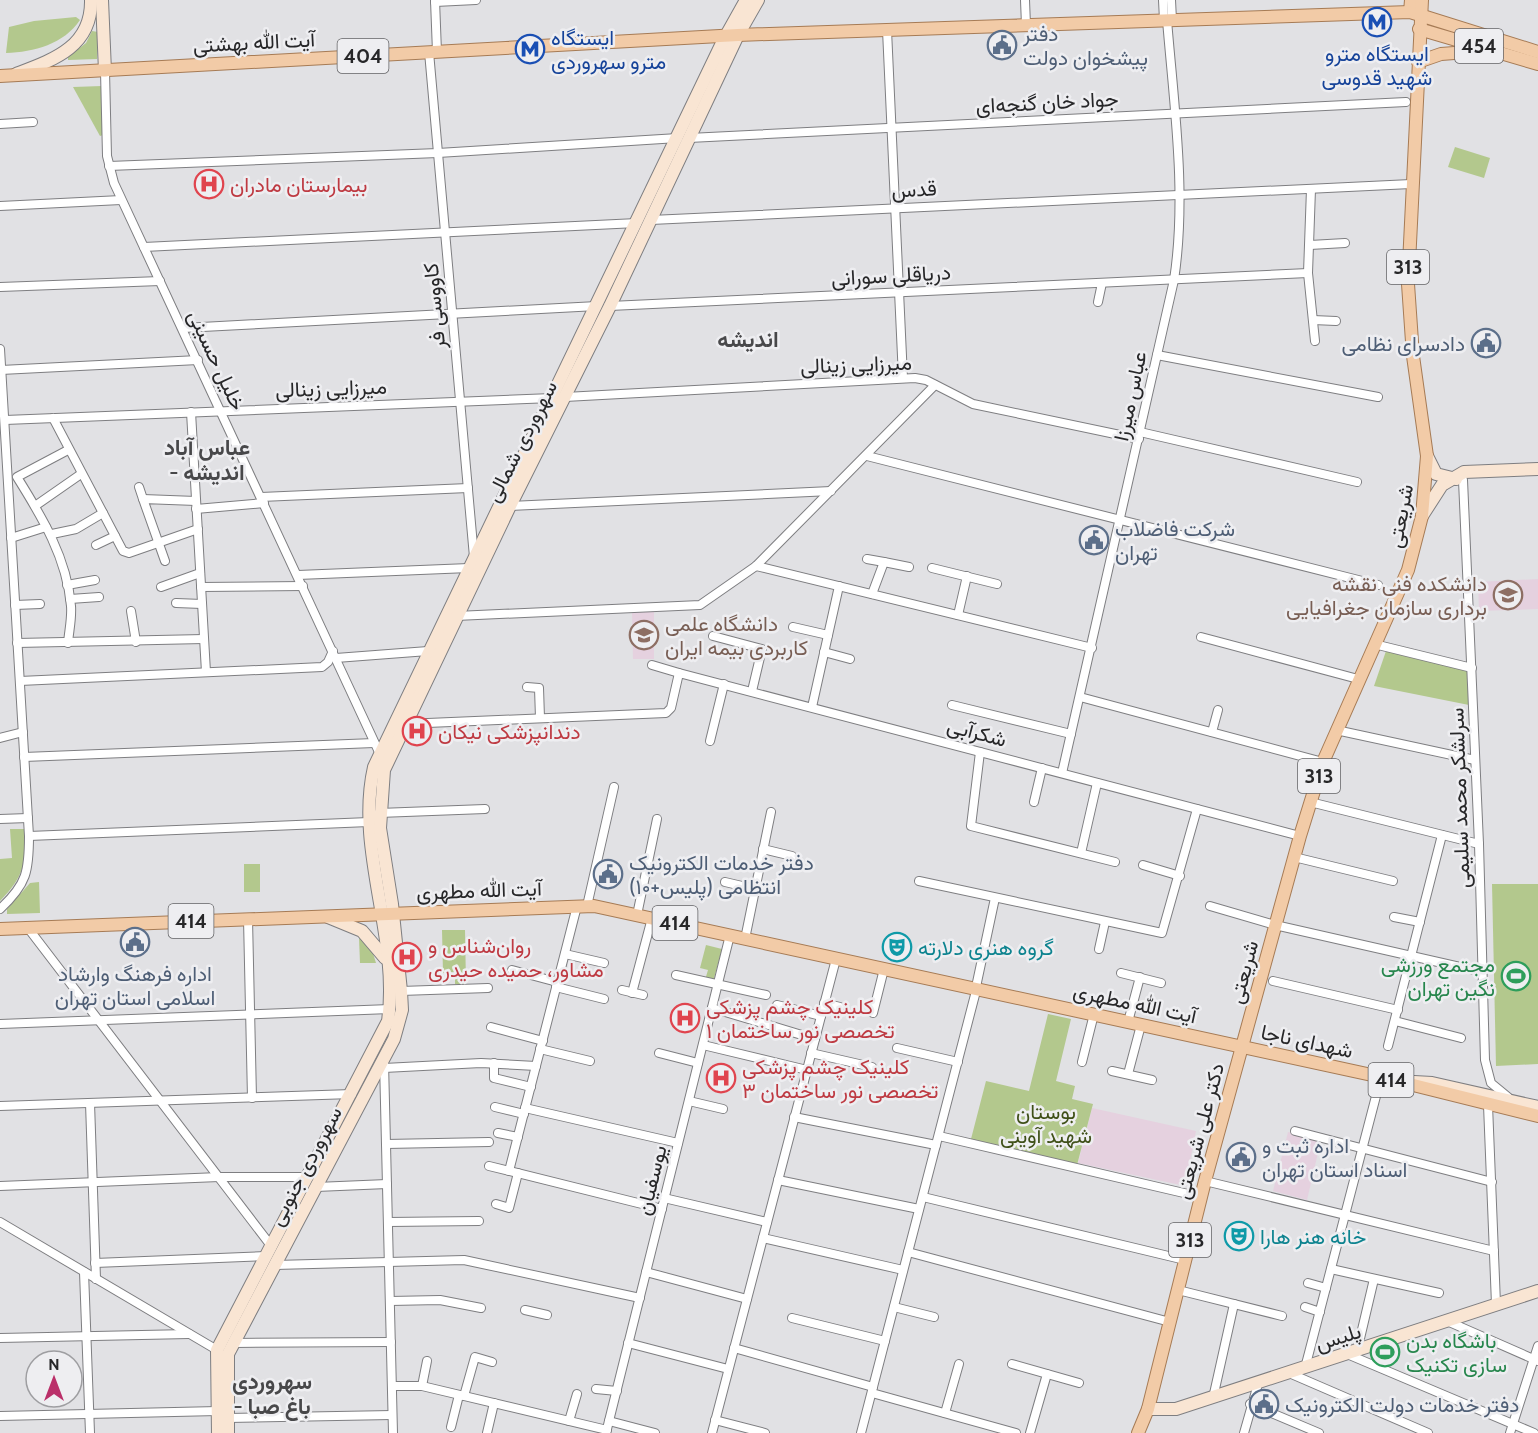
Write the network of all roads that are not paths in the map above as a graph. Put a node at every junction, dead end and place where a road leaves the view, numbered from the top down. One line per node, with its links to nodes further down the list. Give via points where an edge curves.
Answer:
1 (91, 0): 23 (main road, via 88,25 77,42 52,58)
2 (102, 0): 22 (main road)
3 (476, 0): 10 (street)
4 (746, 0): 16 (main road, سهروردی شمالی)
5 (758, 0): 16 (main road, سهروردی شمالی)
6 (1025, 0): 13 (street)
7 (1163, 0): 12 (street)
8 (1171, 0): 12 (street)
9 (1422, 0): 11 (main road, شریعتی / 313)
10 (435, 1): 18 (street, کاووسی فر)
11 (1414, 9): 12 (main road, آیت الله بهشتی / 404); 14 (main road, شریعتی / 313); 19 (main road, 454)
12 (1167, 22): 13 (main road, آیت الله بهشتی / 404); 25 (street, عباس میرزا)
13 (1026, 25): 15 (main road, آیت الله بهشتی / 404)
14 (1419, 29): 17 (main road, 454); 20 (main road, شریعتی / 313)
15 (887, 30): 16 (main road, آیت الله بهشتی / 404); 28 (street)
16 (732, 35): 18 (main road, آیت الله بهشتی / 404); 29 (main road, سهروردی شمالی)
17 (1495, 51): 20 (main road, via 1453,52); 21 (main road, 454)
18 (433, 52): 22 (main road, آیت الله بهشتی / 404); 30 (street, کاووسی فر)
19 (1538, 52)
20 (1418, 62): 24 (main road, شریعتی / 313)
21 (1538, 64)
22 (105, 71): 23 (main road, آیت الله بهشتی / 404); 31 (street, خلیل حسینی)
23 (6, 76)
24 (1411, 102): 25 (street, جواد خان گنجه‌ای); 32 (main road, شریعتی / 313)
25 (1174, 114): 28 (street, جواد خان گنجه‌ای); 34 (street, عباس میرزا)
26 (33, 122): 27 (street)
27 (0, 124)
28 (891, 128): 29 (street, جواد خان گنجه‌ای); 37 (street)
29 (683, 138): 30 (street, جواد خان گنجه‌ای); 38 (main road, سهروردی شمالی); 39 (main road, سهروردی شمالی)
30 (438, 153): 31 (street, جواد خان گنجه‌ای); 40 (street, کاووسی فر)
31 (109, 166): 35 (street, خلیل حسینی)
32 (1411, 184): 33 (street, قدس); 75 (main road, شریعتی / 313, via 1409,315)
33 (1311, 189): 34 (street, قدس); 42 (street)
34 (1179, 194): 37 (street, قدس); 45 (street, عباس میرزا, via 1180,242)
35 (121, 200): 36 (street); 43 (street, خلیل حسینی)
36 (0, 206)
37 (895, 208): 38 (street, قدس); 49 (street)
38 (651, 220): 52 (main road, سهروردی شمالی)
39 (638, 223): 40 (street); 51 (main road, سهروردی شمالی)
40 (445, 232): 43 (street); 53 (street, کاووسی فر)
41 (1345, 243): 42 (street)
42 (1310, 245): 44 (street)
43 (144, 247): 46 (street, خلیل حسینی)
44 (1308, 273): 45 (street, دریاقلی سورانی); 54 (street)
45 (1174, 280): 47 (street, دریاقلی سورانی); 59 (street, عباس میرزا)
46 (160, 281): 48 (street); 56 (street, خلیل حسینی)
47 (1102, 283): 49 (street, دریاقلی سورانی); 50 (street)
48 (0, 287)
49 (899, 292): 52 (street, دریاقلی سورانی); 62 (street)
50 (1098, 302)
51 (597, 306): 53 (street); 66 (main road, سهروردی شمالی)
52 (610, 306): 64 (main road, سهروردی شمالی)
53 (452, 312): 56 (street); 67 (street, کاووسی فر)
54 (1313, 320): 55 (street); 57 (street)
55 (1336, 321)
56 (183, 328): 60 (street, خلیل حسینی)
57 (1315, 341)
58 (0, 349): 61 (street)
59 (1157, 355): 65 (street); 72 (street, عباس میرزا)
60 (198, 360): 61 (street); 68 (street, خلیل حسینی)
61 (1, 370): 71 (street)
62 (903, 378): 63 (street, میرزایی زینالی); 64 (street, میرزایی زینالی)
63 (935, 385): 72 (street, میرزایی زینالی, via 973,404); 74 (street)
64 (565, 397): 66 (main road); 87 (main road, سهروردی شمالی)
65 (1378, 397)
66 (552, 398): 67 (street, میرزایی زینالی); 99 (main road, سهروردی شمالی)
67 (460, 401): 68 (street, میرزایی زینالی); 81 (street, کاووسی فر)
68 (220, 411): 69 (street, میرزایی زینالی); 84 (street, خلیل حسینی)
69 (191, 412): 70 (street, میرزایی زینالی); 85 (street)
70 (53, 418): 71 (street, میرزایی زینالی); 73 (street)
71 (4, 420): 94 (street)
72 (1140, 436): 79 (street, میرزایی زینالی); 90 (street, عباس میرزا)
73 (68, 450): 76 (street); 86 (street, via 17,477)
74 (867, 456): 82 (street); 90 (street)
75 (1428, 456): 78 (main road, via 1437,474); 89 (main road, شریعتی / 313)
76 (81, 474): 86 (street); 88 (street)
77 (1532, 474): 78 (main road, via 1464,472)
78 (1457, 479): 89 (main road, via 1436,492); 141 (street, سرلشکر محمد سلیمی)
79 (1357, 482)
80 (139, 487): 83 (street)
81 (468, 488): 84 (street); 99 (street, کاووسی فر)
82 (831, 491): 87 (street); 101 (street)
83 (143, 499): 85 (street); 95 (street)
84 (262, 500): 85 (street); 105 (street, خلیل حسینی)
85 (196, 505): 91 (street)
86 (35, 506): 92 (street)
87 (510, 506): 124 (main road, سهروردی شمالی)
88 (103, 513): 92 (street, via 76,529); 93 (street)
89 (1422, 516): 133 (main road, شریعتی / 313, via 1408,570)
90 (1121, 519): 110 (street); 134 (street, عباس میرزا)
91 (198, 529): 95 (street); 104 (street)
92 (49, 531): 94 (street); 109 (street, via 63,563)
93 (115, 536): 95 (street, via 126,553); 96 (street)
94 (11, 538): 121 (street)
95 (157, 543): 98 (street)
96 (96, 545)
97 (867, 559): 100 (street)
98 (165, 561)
99 (471, 562): 105 (street); 135 (main road, سهروردی شمالی)
100 (884, 562): 102 (street); 115 (street)
101 (756, 566): 112 (street); 124 (street, via 700,605)
102 (909, 567)
103 (932, 568): 106 (street)
104 (200, 573): 113 (street); 114 (street)
105 (298, 575): 111 (street, خلیل حسینی)
106 (967, 576): 108 (street); 123 (street)
107 (95, 580): 109 (street)
108 (997, 584)
109 (67, 585): 117 (street)
110 (1378, 585)
111 (303, 586): 114 (street); 137 (street, خلیل حسینی)
112 (839, 586): 115 (street); 126 (street)
113 (161, 587)
114 (201, 587): 120 (street)
115 (872, 594): 123 (street)
116 (99, 597): 117 (street)
117 (70, 599): 132 (street)
118 (176, 603): 120 (street)
119 (40, 604): 121 (street)
120 (202, 604): 129 (street)
121 (15, 605): 131 (street)
122 (131, 611): 130 (street)
123 (958, 615): 134 (street)
124 (456, 616): 154 (main road, سهروردی شمالی)
125 (793, 627): 126 (street)
126 (828, 635): 136 (street)
127 (713, 636): 148 (street, via 762,649)
128 (1201, 637): 144 (street)
129 (204, 639): 130 (street); 142 (street)
130 (136, 642): 132 (street)
131 (17, 644): 132 (street); 145 (street)
132 (68, 644)
133 (1374, 644): 141 (street); 144 (main road, شریعتی / 313)
134 (1092, 648): 149 (street, عباس میرزا)
135 (429, 651): 137 (street); 161 (main road, سهروردی شمالی)
136 (824, 652): 138 (street); 151 (street)
137 (334, 655): 140 (street); 161 (street, خلیل حسینی)
138 (850, 659)
139 (652, 665): 143 (street, شکرآبی)
140 (322, 666): 142 (street); 161 (street, via 338,674)
141 (1472, 668): 164 (street, سرلشکر محمد سلیمی)
142 (206, 672): 145 (street)
143 (679, 673): 146 (street, شکرآبی); 153 (street, via 671,708 662,713)
144 (1358, 679): 155 (main road, شریعتی / 313)
145 (20, 681): 156 (street)
146 (723, 684): 148 (street, شکرآبی); 160 (street)
147 (527, 687): 153 (street, via 539,688)
148 (752, 691): 151 (street, شکرآبی)
149 (1080, 697): 157 (street); 158 (street, عباس میرزا)
150 (952, 705): 158 (street)
151 (812, 707): 162 (street, شکرآبی)
152 (1218, 710): 157 (street)
153 (540, 718): 154 (street)
154 (404, 724): 175 (main road, سهروردی شمالی, via 384,770)
155 (1336, 730): 164 (street); 165 (main road, شریعتی / 313)
156 (23, 732): 159 (street); 163 (street)
157 (1212, 732): 165 (street)
158 (1071, 734): 167 (street, عباس میرزا)
159 (0, 738)
160 (710, 741)
161 (374, 746): 163 (street); 179 (main road, سهروردی شمالی)
162 (981, 752): 166 (street, شکرآبی); 185 (street, via 971,826)
163 (24, 757): 176 (street)
164 (1476, 760): 183 (street, سرلشکر محمد سلیمی)
165 (1323, 762): 171 (main road, شریعتی / 313)
166 (1042, 768): 167 (street, شکرآبی); 170 (street)
167 (1062, 773): 168 (street, شکرآبی)
168 (1097, 783): 173 (street, شکرآبی); 185 (street)
169 (614, 787): 196 (street)
170 (1034, 802)
171 (1311, 802): 180 (street); 182 (main road, شریعتی / 313)
172 (485, 808): 175 (street)
173 (1197, 809): 182 (street, شکرآبی); 190 (street)
174 (771, 812): 184 (street)
175 (379, 813): 199 (main road, سهروردی شمالی)
176 (28, 818): 177 (street); 181 (street)
177 (0, 819)
178 (657, 819): 200 (street)
179 (369, 822): 181 (street); 199 (main road, سهروردی شمالی)
180 (1442, 835): 183 (street); 206 (street)
181 (29, 836): 198 (street, via 24,881)
182 (1300, 836): 187 (main road, شریعتی / 313)
183 (1479, 844): 220 (street, سرلشکر محمد سلیمی)
184 (763, 849): 186 (street); 194 (street)
185 (1081, 853): 188 (street)
186 (792, 856)
187 (1294, 857): 192 (street); 207 (main road, شریعتی / 313)
188 (1115, 862)
189 (1143, 865): 190 (street)
190 (1180, 876): 205 (street, via 1162,933)
191 (919, 881): 195 (street)
192 (1393, 881)
193 (725, 882): 194 (street)
194 (755, 889): 211 (street)
195 (995, 898): 205 (street); 229 (street)
196 (582, 906): 199 (main road, آیت الله مطهری / 414); 200 (main road, آیت الله مطهری / 414); 213 (street)
197 (1210, 906): 207 (street)
198 (0, 909)
199 (389, 910): 201 (main road, آیت الله مطهری / 414); 216 (main road, سهروردی جنوبی); 231 (main road, سهروردی جنوبی)
200 (637, 915): 203 (main road, آیت الله مطهری / 414)
201 (324, 916): 204 (main road, آیت الله مطهری / 414); 216 (main road, via 362,931)
202 (1394, 917): 206 (street)
203 (652, 918): 210 (main road, آیت الله مطهری / 414); 232 (street)
204 (248, 919): 208 (main road, آیت الله مطهری / 414); 243 (street)
205 (1105, 922): 212 (street)
206 (1420, 922): 214 (street)
207 (1275, 925): 214 (street); 256 (main road, شریعتی / 313)
208 (28, 928): 209 (main road, آیت الله مطهری / 414); 246 (street)
209 (0, 929)
210 (730, 935): 211 (main road, آیت الله مطهری / 414); 226 (street, یوسفیان)
211 (745, 939): 215 (main road, آیت الله مطهری / 414)
212 (1099, 950)
213 (565, 954): 217 (street); 227 (street)
214 (1411, 956): 220 (street); 241 (street)
215 (836, 958): 218 (main road, آیت الله مطهری / 414); 236 (street)
216 (387, 960): 240 (main road, سهروردی جنوبی)
217 (604, 963)
218 (885, 969): 229 (main road, آیت الله مطهری / 414); 242 (street)
219 (512, 970): 227 (street)
220 (1482, 972): 278 (street, سرلشکر محمد سلیمی, via 1486,1068 1495,1088)
221 (1121, 973): 223 (street)
222 (676, 975): 226 (street)
223 (1140, 978): 225 (street); 248 (street)
224 (1273, 981): 241 (street)
225 (1161, 982)
226 (718, 983): 233 (street); 239 (street, یوسفیان)
227 (557, 985): 235 (street); 253 (street)
228 (488, 988): 231 (street)
229 (976, 989): 244 (main road, آیت الله مطهری / 414); 261 (street)
230 (621, 990): 232 (street)
231 (401, 991): 263 (main road, سهروردی جنوبی, via 400,1022)
232 (632, 993): 234 (street)
233 (766, 995)
234 (643, 996)
235 (604, 999)
236 (824, 1003): 238 (street); 245 (street)
237 (777, 1005): 245 (street)
238 (840, 1007)
239 (712, 1008): 252 (street); 254 (street, یوسفیان)
240 (390, 1009): 243 (street); 274 (main road, سهروردی جنوبی, via 384,1034)
241 (1398, 1010): 247 (street)
242 (873, 1013)
243 (250, 1014): 246 (street); 275 (street)
244 (1094, 1014): 248 (main road, آیت الله مطهری / 414); 262 (street)
245 (821, 1016): 252 (street)
246 (99, 1021): 249 (street); 276 (street)
247 (1395, 1021): 251 (street); 255 (street)
248 (1134, 1023): 256 (main road, آیت الله مطهری / 414); 270 (street)
249 (0, 1024)
250 (491, 1027): 253 (street)
251 (1461, 1038)
252 (815, 1039): 259 (street)
253 (542, 1045): 260 (street); 266 (street)
254 (703, 1045): 265 (street, یوسفیان); 268 (street)
255 (1388, 1046)
256 (1243, 1047): 271 (main road, شهدای ناجا / 414); 302 (main road, دکتر علی شریعتی / 313)
257 (897, 1048): 261 (street)
258 (659, 1053): 265 (street)
259 (811, 1053): 267 (street); 268 (street)
260 (590, 1061)
261 (958, 1062): 293 (street)
262 (1082, 1062)
263 (384, 1063): 264 (street); 274 (main road, سهروردی جنوبی); 296 (street)
264 (494, 1063): 266 (street); 273 (street, via 494,1078)
265 (698, 1063): 277 (street, یوسفیان)
266 (536, 1066): 273 (street)
267 (872, 1067)
268 (807, 1070): 289 (street)
269 (1112, 1071): 270 (street)
270 (1128, 1074): 272 (street)
271 (1386, 1078): 278 (main road, via 1432,1083); 280 (street); 281 (main road, شهدای ناجا / 414)
272 (1152, 1080)
273 (531, 1087): 287 (street)
274 (357, 1097): 275 (street); 304 (main road, سهروردی جنوبی)
275 (252, 1098): 276 (street)
276 (160, 1101): 279 (street); 300 (street)
277 (689, 1101): 286 (street); 295 (street, یوسفیان)
278 (1516, 1102): 285 (main road)
279 (90, 1103): 282 (street); 303 (street)
280 (1373, 1104): 284 (street); 297 (street)
281 (1488, 1105): 288 (main road, شهدای ناجا / 414); 305 (street)
282 (0, 1106)
283 (495, 1107): 287 (street)
284 (1384, 1107)
285 (1538, 1107)
286 (723, 1109)
287 (525, 1111): 292 (street); 295 (street)
288 (1538, 1116)
289 (794, 1117): 293 (street); 301 (street)
290 (1295, 1131): 297 (street)
291 (498, 1132): 292 (street)
292 (518, 1137): 299 (street)
293 (937, 1140): 308 (street); 309 (street)
294 (489, 1142): 296 (street)
295 (678, 1143): 310 (street, یوسفیان)
296 (386, 1144): 306 (street)
297 (1362, 1148): 305 (street); 314 (street)
298 (489, 1166): 299 (street)
299 (514, 1172): 311 (street, via 509,1208); 312 (street)
300 (219, 1177): 303 (street); 304 (street); 322 (street)
301 (778, 1180): 313 (street); 318 (street)
302 (1205, 1181): 309 (main road, دکتر علی شریعتی / 313); 314 (street)
303 (92, 1182): 307 (street); 325 (street)
304 (313, 1182): 306 (street); 322 (main road, سهروردی جنوبی); 322 (main road, سهروردی جنوبی)
305 (1492, 1182): 320 (street)
306 (387, 1184): 317 (street)
307 (0, 1186)
308 (923, 1197): 313 (street); 324 (street)
309 (1201, 1197): 324 (main road, دکتر علی شریعتی / 313)
310 (664, 1198): 312 (street, یوسفیان); 318 (street)
311 (496, 1204)
312 (662, 1209): 329 (street, یوسفیان)
313 (919, 1209): 321 (street)
314 (1345, 1215): 320 (street); 326 (street)
315 (479, 1221): 317 (street)
316 (0, 1222): 328 (street)
317 (388, 1222): 323 (street)
318 (767, 1222): 319 (street)
319 (763, 1238): 327 (street); 338 (street)
320 (1494, 1251): 341 (street)
321 (908, 1252): 327 (street); 352 (street)
322 (271, 1256): 323 (street); 325 (street); 358 (main road, سهروردی جنوبی); 362 (main road, سهروردی جنوبی)
323 (389, 1260): 337 (street, via 464,1260); 339 (street)
324 (1185, 1260): 334 (main road, دکتر علی شریعتی / 313)
325 (95, 1263): 330 (street)
326 (1331, 1269): 331 (street); 333 (street)
327 (903, 1270): 342 (street)
328 (84, 1272): 330 (street); 354 (street)
329 (646, 1272): 337 (street, یوسفیان); 338 (street)
330 (96, 1279): 353 (street)
331 (1374, 1279): 336 (street); 363 (street)
332 (1308, 1283): 333 (street)
333 (1326, 1288): 346 (street)
334 (1178, 1290): 340 (street); 352 (main road, دکتر علی شریعتی / 313)
335 (1538, 1291): 341 (main road, پلیس)
336 (1439, 1293)
337 (640, 1298): 359 (street, یوسفیان)
338 (747, 1299): 361 (street)
339 (390, 1301): 344 (street, via 440,1300); 357 (street)
340 (1234, 1304): 348 (street); 382 (street)
341 (1496, 1304): 351 (main road, پلیس)
342 (894, 1307): 349 (street); 356 (street)
343 (1305, 1307): 346 (street)
344 (481, 1308)
345 (525, 1310): 347 (street)
346 (1320, 1312): 369 (street)
347 (547, 1315)
348 (1282, 1316)
349 (934, 1317)
350 (792, 1318): 356 (street)
351 (1447, 1321): 363 (main road, پلیس); 364 (street)
352 (1170, 1322): 385 (main road, دکتر علی شریعتی / 313)
353 (189, 1334): 354 (street); 362 (street)
354 (86, 1337): 355 (street); 387 (street)
355 (0, 1338)
356 (885, 1341): 378 (street)
357 (391, 1342): 358 (street); 375 (street)
358 (234, 1343): 388 (main road, سهروردی جنوبی, via 228,1354)
359 (628, 1343): 370 (street); 379 (street, یوسفیان)
360 (1538, 1346): 364 (street)
361 (734, 1348): 370 (street); 378 (street)
362 (217, 1350): 388 (main road, سهروردی جنوبی)
363 (1352, 1352): 369 (main road, پلیس); 393 (street)
364 (1536, 1360): 393 (street)
365 (427, 1361): 376 (street)
366 (492, 1362): 381 (street, via 476,1357)
367 (959, 1364): 386 (street)
368 (1012, 1364): 372 (street)
369 (1305, 1368): 371 (main road, پلیس)
370 (728, 1369): 391 (street)
371 (1289, 1373): 374 (main road, پلیس); 410 (street)
372 (1047, 1374): 373 (street); 406 (street)
373 (1079, 1383)
374 (1257, 1384): 382 (main road, پلیس); 384 (street)
375 (392, 1386): 376 (street); 389 (street)
376 (422, 1386): 381 (street)
377 (596, 1389): 379 (street)
378 (872, 1390): 386 (street); 404 (street)
379 (616, 1391): 395 (street, یوسفیان)
380 (577, 1395): 392 (street)
381 (461, 1396): 383 (street); 394 (street)
382 (1213, 1398): 385 (main road, پلیس, via 1176,1409)
383 (494, 1403): 392 (street); 400 (street)
384 (1250, 1404): 408 (street); 409 (street)
385 (1148, 1409): 407 (main road, دکتر علی شریعتی / 313)
386 (945, 1413): 405 (street)
387 (89, 1414): 388 (street); 390 (street); 396 (street)
388 (223, 1414): 389 (street); 397 (main road, سهروردی جنوبی); 398 (main road, سهروردی جنوبی)
389 (392, 1415): 399 (street)
390 (0, 1416)
391 (715, 1420): 402 (street); 403 (street)
392 (569, 1421): 395 (street)
393 (1513, 1424): 411 (street); 412 (street)
394 (451, 1427)
395 (607, 1428): 401 (street)
396 (90, 1433)
397 (218, 1433)
398 (228, 1433)
399 (393, 1433)
400 (487, 1433)
401 (655, 1433)
402 (712, 1433)
403 (765, 1433)
404 (861, 1433)
405 (1014, 1433)
406 (1030, 1433)
407 (1138, 1433)
408 (1244, 1433)
409 (1319, 1433)
410 (1428, 1433)
411 (1510, 1433)
412 (1534, 1433)

